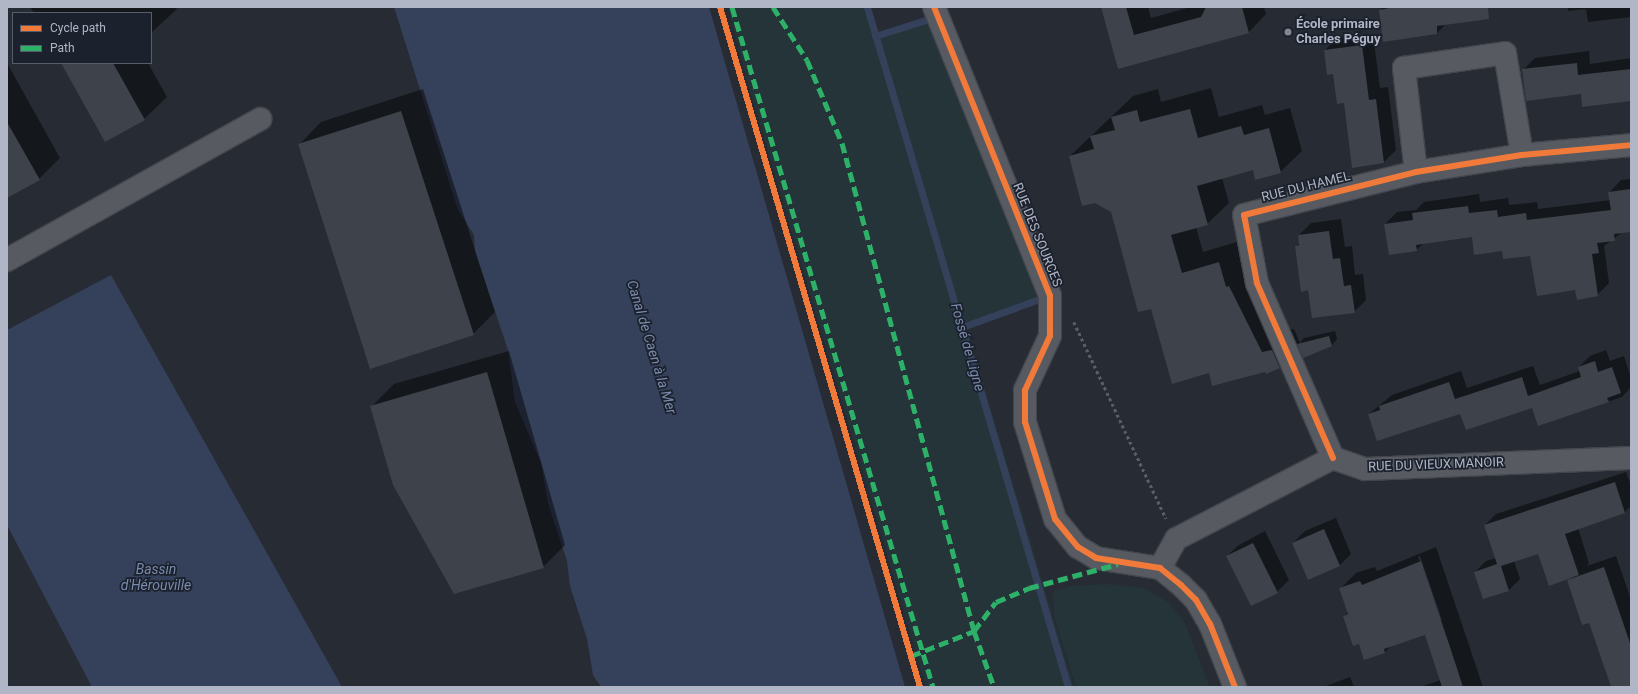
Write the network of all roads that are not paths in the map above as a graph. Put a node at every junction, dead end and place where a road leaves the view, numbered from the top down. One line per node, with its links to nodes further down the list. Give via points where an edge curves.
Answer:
1 (934, 7): 9 (street, RUE DES SOURCES, via 1050,296 1050,336 1025,390 1025,422 1040,479 1055,520 1078,547 1096,558)
2 (260, 118): 6 (street)
3 (1631, 145): 4 (street, RUE DU HAMEL)
4 (1522, 155): 5 (street, RUE DU HAMEL); 5 (street, via 1505,52 1404,68)
5 (1416, 172): 7 (street, RUE DU HAMEL, via 1244,214 1257,283)
6 (7, 260)
7 (1333, 458): 8 (street, RUE DU VIEUX MANOIR, via 1365,469); 9 (street, via 1176,538)
8 (1631, 458)
9 (1160, 568): 10 (street, via 1196,600 1210,624)
10 (1236, 687)

